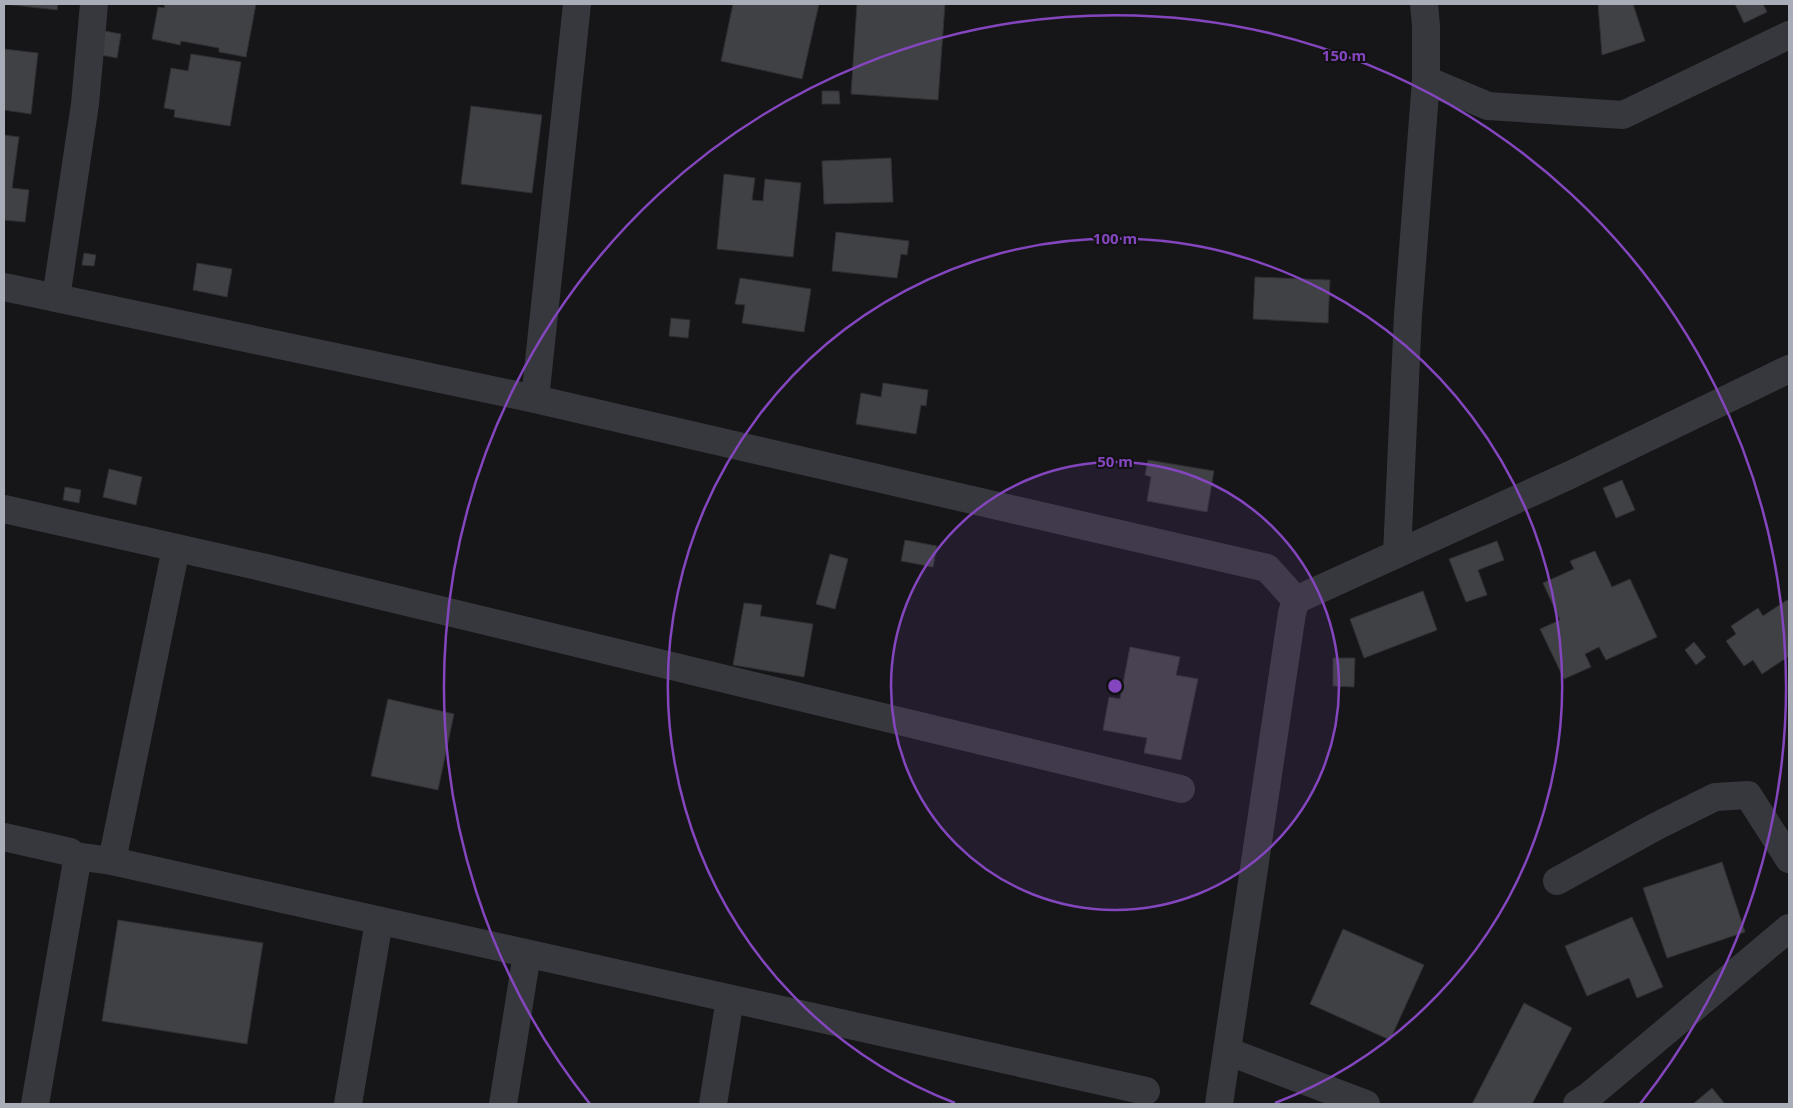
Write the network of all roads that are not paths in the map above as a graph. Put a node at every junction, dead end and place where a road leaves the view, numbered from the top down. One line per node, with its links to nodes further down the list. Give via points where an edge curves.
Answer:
1 (94, 4): 7 (street, via 85,104)
2 (577, 4): 9 (street)
3 (1424, 4): 5 (street)
4 (1789, 35): 5 (street, via 1623,115 1488,106)
5 (1426, 80): 12 (street, via 1408,315)
6 (4, 287): 7 (street)
7 (56, 298): 9 (street)
8 (1789, 369): 12 (street)
9 (535, 399): 13 (street, via 1267,568)
10 (4, 509): 11 (street)
11 (176, 548): 14 (street); 18 (street)
12 (1398, 554): 13 (street)
13 (1296, 600): 24 (street)
14 (1181, 789)
15 (4, 837): 16 (street, via 70,852)
16 (75, 856): 18 (street); 26 (street, via 77,861)
17 (1789, 859): 19 (street, via 1748,795 1715,797)
18 (112, 862): 20 (street)
19 (1557, 881)
20 (378, 921): 22 (street); 27 (street)
21 (1789, 928): 32 (street)
22 (527, 954): 23 (street); 28 (street)
23 (730, 999): 25 (street); 29 (street)
24 (1227, 1051): 30 (street); 31 (street)
25 (1146, 1091)
26 (35, 1104)
27 (348, 1104)
28 (503, 1104)
29 (713, 1104)
30 (1219, 1104)
31 (1366, 1104)
32 (1577, 1104)

